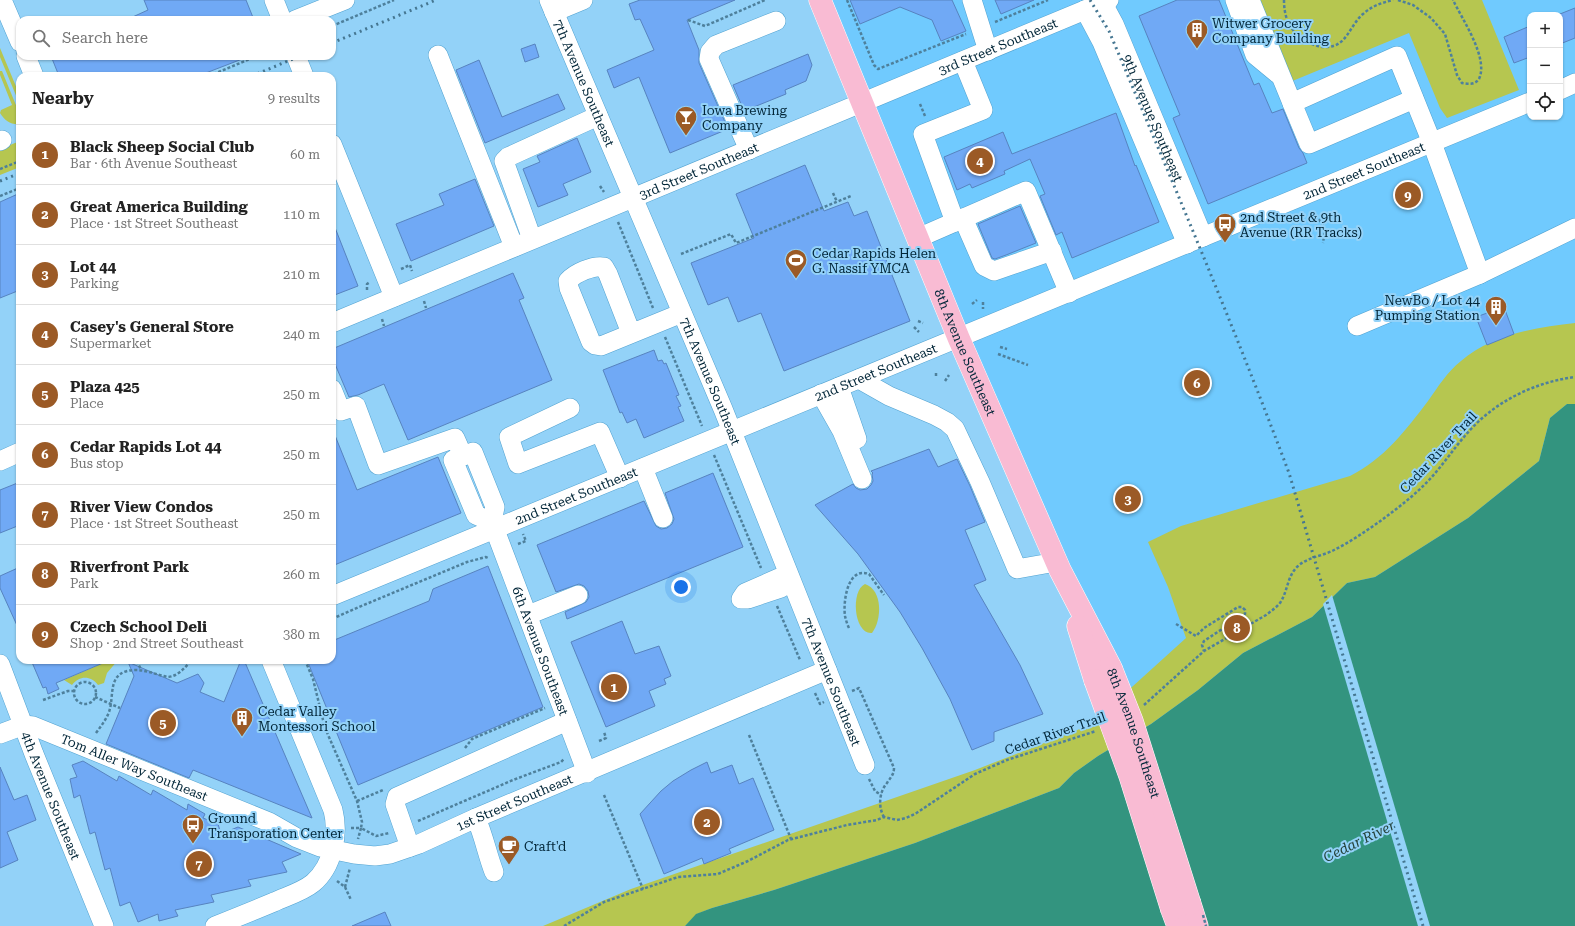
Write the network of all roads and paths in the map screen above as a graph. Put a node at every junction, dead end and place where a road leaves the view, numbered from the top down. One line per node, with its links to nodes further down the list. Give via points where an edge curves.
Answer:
1 (2, 0): 26 (street)
2 (274, 0): 20 (street)
3 (345, 0): 21 (street)
4 (394, 0): 24 (path)
5 (583, 0): 18 (street)
6 (765, 0): 22 (path, via 705,26)
7 (820, 0): 41 (main road, 8th Avenue Southeast)
8 (847, 0): 25 (path, via 874,65 878,69)
9 (972, 0): 25 (street)
10 (1048, 0): 25 (path)
11 (1235, 0): 36 (street, via 1255,55)
12 (1250, 0): 36 (street)
13 (1284, 0): 14 (path, via 1284,14 1293,32 1308,44 1321,47 1334,47 1343,40 1362,14 1379,3)
14 (1393, 0)
15 (1398, 0): 16 (path, via 1413,5 1436,23 1445,34 1457,74 1462,83 1470,85 1477,81 1482,72 1479,53)
16 (1453, 0)
17 (1105, 1): 19 (street, 3rd Street Southeast); 62 (street, 9th Avenue Southeast, via 1193,213)
18 (552, 6): 43 (street, 7th Avenue Southeast)
19 (1085, 10): 27 (street, 3rd Street Southeast); 62 (street)
20 (280, 16)
21 (305, 16)
22 (688, 20)
23 (776, 21): 45 (street, via 716,45 710,52 709,59)
24 (336, 24)
25 (981, 28): 27 (street)
26 (16, 33)
27 (988, 51): 32 (street, 3rd Street Southeast)
28 (438, 55): 64 (street)
29 (28, 60): 33 (street)
30 (247, 60): 34 (path)
31 (298, 60): 35 (street)
32 (963, 61): 41 (street, 3rd Street Southeast); 58 (street, via 983,110 923,134)
33 (32, 72)
34 (219, 72)
35 (302, 72)
36 (1281, 77): 40 (street)
37 (1575, 83): 38 (street)
38 (1563, 89)
39 (1414, 99): 40 (street, via 1309,144); 40 (street, via 1397,56); 44 (street)
40 (1292, 102)
41 (862, 103): 45 (street, 3rd Street Southeast); 60 (main road, 8th Avenue Southeast)
42 (1527, 103): 44 (street, 2nd Street Southeast)
43 (598, 116): 55 (street, 7th Avenue Southeast); 61 (street, via 504,161)
44 (1432, 143): 62 (street, 2nd Street Southeast); 69 (street)
45 (749, 150): 55 (street, 3rd Street Southeast)
46 (336, 154): 73 (street)
47 (16, 163): 48 (path)
48 (0, 169)
49 (600, 186): 51 (path)
50 (16, 190): 53 (path)
51 (604, 192)
52 (833, 193): 56 (path)
53 (0, 196)
54 (851, 196): 56 (path)
55 (633, 197): 61 (street, 3rd Street Southeast); 80 (street, 7th Avenue Southeast)
56 (837, 202): 66 (path, via 736,243 731,234)
57 (1315, 216): 63 (path, via 1324,224)
58 (959, 220): 60 (street); 65 (street, via 984,266 994,271); 65 (street, via 1026,191)
59 (1575, 228): 69 (street)
60 (918, 238): 90 (main road, 8th Avenue Southeast)
61 (532, 239): 64 (street, 3rd Street Southeast)
62 (1195, 241): 72 (street, 2nd Street Southeast)
63 (1323, 243)
64 (514, 247): 73 (street, 3rd Street Southeast)
65 (1052, 251): 72 (street)
66 (681, 254)
67 (401, 269): 68 (path, via 410,265)
68 (412, 272)
69 (1480, 274): 86 (street)
70 (374, 280): 71 (path, via 367,284)
71 (367, 290)
72 (1070, 293): 90 (street, 2nd Street Southeast)
73 (394, 297): 83 (street, 3rd Street Southeast)
74 (977, 300): 77 (path)
75 (424, 301): 78 (path)
76 (983, 302): 79 (path)
77 (972, 304)
78 (426, 308)
79 (983, 309)
80 (682, 313): 89 (street); 105 (street, 7th Avenue Southeast)
81 (382, 319): 85 (path)
82 (918, 320): 84 (path)
83 (336, 321)
84 (923, 323)
85 (384, 326)
86 (1356, 326)
87 (914, 327): 88 (path)
88 (919, 332)
89 (631, 333)
90 (959, 339): 99 (street, 2nd Street Southeast); 116 (main road, 8th Avenue Southeast)
91 (1000, 347): 92 (path)
92 (1006, 349)
93 (998, 354): 94 (path)
94 (1028, 365)
95 (936, 373): 97 (path)
96 (949, 375): 100 (path)
97 (936, 377)
98 (1575, 377): 126 (path, Cedar River Trail, via 1526,390 1498,406 1472,427 1428,481 1403,504 1344,544 1302,563 1293,571 1284,596 1275,608)
99 (858, 379): 101 (street, 2nd Street Southeast); 116 (street, via 889,396 934,415 955,429 1017,569)
100 (945, 381)
101 (839, 387): 102 (street, 2nd Street Southeast); 102 (street, via 866,478)
102 (821, 394): 105 (street, 2nd Street Southeast)
103 (336, 399): 112 (street, via 341,411 356,406 378,465 455,438 463,456 473,452 494,508)
104 (570, 408): 110 (street, via 509,437 518,464 600,432)
105 (731, 431): 109 (street, 2nd Street Southeast); 117 (street, 7th Avenue Southeast)
106 (712, 450): 118 (path)
107 (16, 454): 108 (street)
108 (0, 461)
109 (642, 468): 110 (street, 2nd Street Southeast); 111 (street)
110 (620, 478): 112 (street, 2nd Street Southeast)
111 (663, 518)
112 (494, 525): 119 (street, 2nd Street Southeast); 122 (street, 6th Avenue Southeast)
113 (522, 530): 114 (path, via 526,541)
114 (518, 544)
115 (491, 561): 123 (path, via 486,557 467,562)
116 (1058, 566): 165 (main road, 8th Avenue Southeast, bridge, via 1103,674 1130,776)
117 (790, 579): 118 (street, via 780,588); 132 (street, 7th Avenue Southeast)
118 (769, 587): 127 (path)
119 (336, 594)
120 (578, 595): 122 (street)
121 (884, 595): 125 (path, via 869,574 855,577 846,595 845,618)
122 (528, 615): 141 (street, 6th Avenue Southeast)
123 (336, 617)
124 (1176, 624): 126 (path, via 1196,636 1204,628 1242,607 1245,614 1204,641)
125 (849, 628)
126 (1204, 651): 140 (path, Cedar River Trail)
127 (800, 660)
128 (0, 664): 142 (street, 4th Avenue Southeast)
129 (138, 664): 133 (path)
130 (188, 664): 133 (path, via 173,677)
131 (273, 664): 158 (street, via 333,810 336,829)
132 (827, 670): 149 (street, 7th Avenue Southeast); 150 (street, 1st Street Southeast)
133 (141, 671): 138 (path, via 124,672 115,680)
134 (74, 691): 136 (path, via 76,700 82,704 90,703); 136 (path, via 79,684 89,682 96,690); 137 (path)
135 (849, 692): 152 (path, via 859,688 894,768 881,795 880,805)
136 (95, 697): 138 (path)
137 (43, 700)
138 (111, 704): 139 (path); 145 (path, via 109,713)
139 (120, 708)
140 (1139, 709)
141 (568, 721): 150 (street, 6th Avenue Southeast); 157 (street, via 396,798 395,804)
142 (24, 725): 146 (street); 158 (street, Tom Aller Way Southeast, via 34,726 268,822 297,838); 166 (street, 4th Avenue Southeast)
143 (1102, 728): 152 (path, Cedar River Trail, via 1007,760 974,774 906,818 897,820)
144 (604, 732): 148 (path, via 606,738)
145 (96, 733)
146 (0, 734)
147 (749, 734): 155 (path)
148 (599, 741)
149 (865, 765)
150 (587, 773): 153 (street, 1st Street Southeast)
151 (604, 795): 163 (path)
152 (884, 817): 155 (path, Cedar River Trail)
153 (476, 818): 157 (street, 1st Street Southeast); 160 (street, via 485,838 485,848)
154 (347, 828): 156 (path, via 361,828)
155 (791, 839): 163 (path, Cedar River Trail, via 718,874 678,877)
156 (357, 843)
157 (410, 847): 158 (street, 1st Street Southeast, via 375,856 360,856)
158 (332, 850): 167 (street, via 319,876 305,888)
159 (351, 866): 162 (path)
160 (498, 870)
161 (332, 877): 162 (path)
162 (345, 887): 164 (path)
163 (643, 889): 168 (path, Cedar River Trail, via 604,902)
164 (351, 900)
165 (1180, 913): 169 (main road, 8th Avenue Southeast)
166 (104, 926)
167 (215, 926)
168 (564, 926)
169 (1197, 926)

